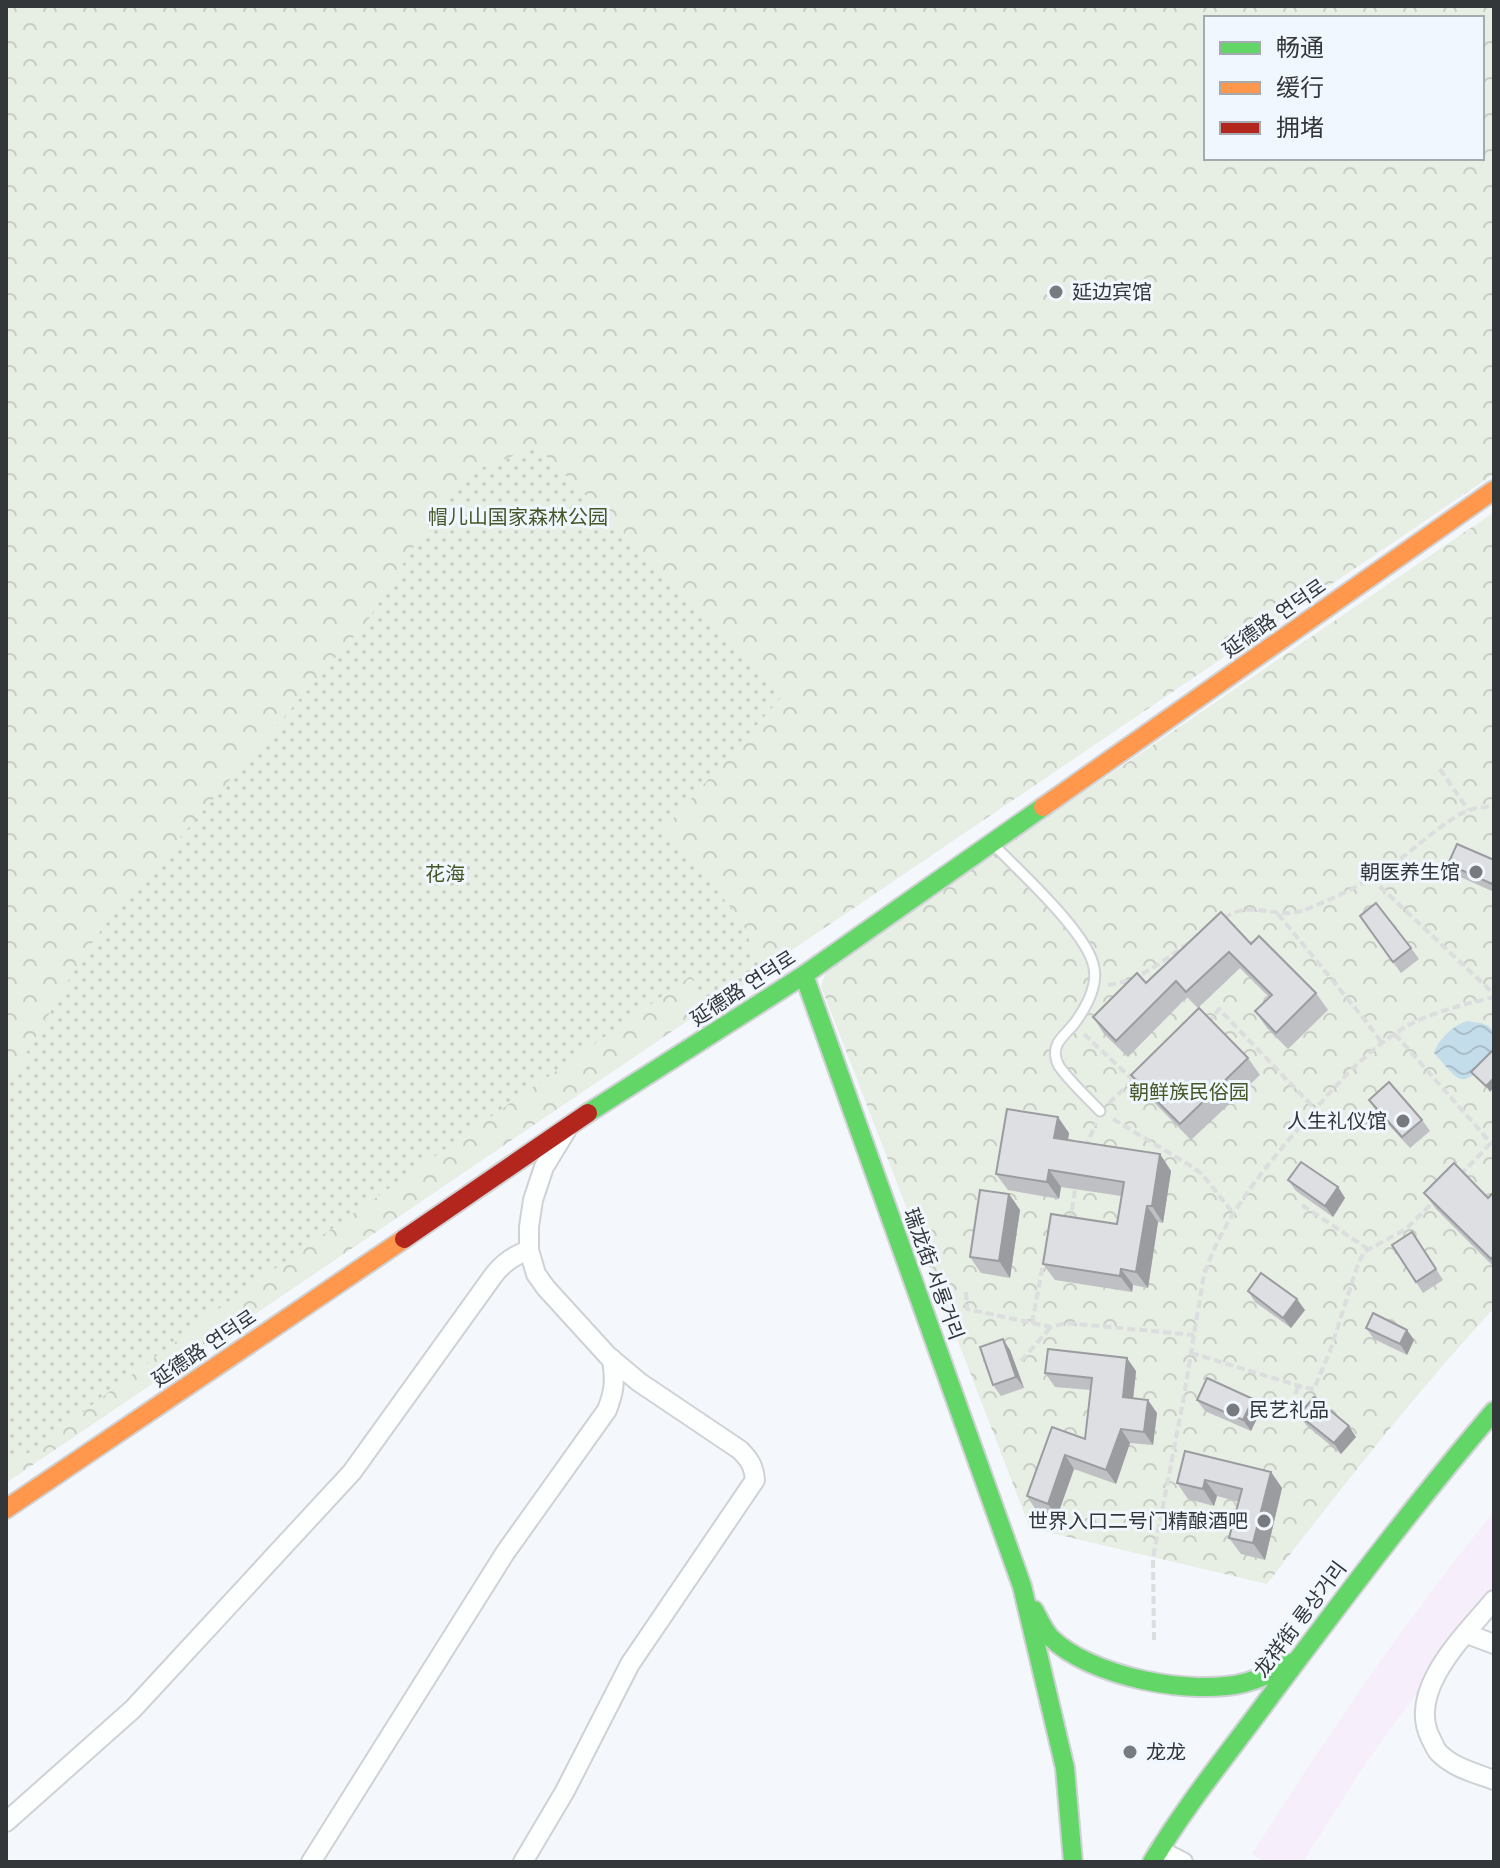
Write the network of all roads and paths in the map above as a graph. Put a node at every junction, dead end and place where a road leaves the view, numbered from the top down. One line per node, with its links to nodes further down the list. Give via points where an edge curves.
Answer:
1 (1494, 490): 5 (street, 延德路 연덕로)
2 (1440, 769): 4 (path)
3 (1494, 806): 4 (path)
4 (1468, 810): 6 (path)
5 (992, 843): 10 (street, 延德路 연덕로); 11 (lane, via 1088,948 1095,969)
6 (1371, 878): 7 (path, via 1305,910); 12 (path)
7 (1277, 912): 8 (path, via 1246,908); 16 (path)
8 (1220, 921)
9 (1197, 937): 11 (path, via 1138,978)
10 (804, 975): 21 (street, 延德路 연덕로); 44 (street, 瑞龙街 서룡거리)
11 (1093, 987): 13 (lane)
12 (1494, 996): 15 (path)
13 (1074, 1024): 18 (path); 20 (lane, via 1058,1042 1058,1064)
14 (1197, 1025): 19 (path, via 1219,1009)
15 (1395, 1034): 16 (path); 22 (path)
16 (1382, 1043): 19 (path)
17 (1143, 1070): 18 (path)
18 (1133, 1080): 20 (path)
19 (1315, 1109): 28 (path)
20 (1100, 1111): 23 (path); 28 (path, via 1202,1174)
21 (569, 1125): 31 (street, via 544,1167 533,1200); 43 (street, 延德路 연덕로)
22 (1492, 1141): 25 (path)
23 (1084, 1152)
24 (1077, 1182): 29 (path, via 1070,1225)
25 (1451, 1184)
26 (1441, 1195): 30 (path, via 1406,1229)
27 (1302, 1205): 30 (path)
28 (1233, 1214): 36 (path, via 1208,1261)
29 (1060, 1223)
30 (1368, 1249): 40 (path, via 1314,1389)
31 (529, 1250): 38 (street, via 546,1288); 51 (street, via 502,1264 352,1472 133,1709)
32 (1046, 1250): 34 (path)
33 (966, 1292): 34 (path, via 967,1309)
34 (1032, 1323): 35 (path)
35 (1051, 1327): 36 (path, via 1066,1323); 39 (path)
36 (1194, 1335): 37 (path)
37 (1191, 1353): 40 (path); 47 (path, via 1153,1558)
38 (612, 1359): 54 (street, via 614,1392 607,1410 505,1553); 55 (street, via 740,1450 750,1460 755,1480 630,1664)
39 (1021, 1361)
40 (1298, 1386): 42 (path)
41 (1494, 1411): 49 (street, 龙祥街 룡상거리, via 1420,1498)
42 (1288, 1417)
43 (6, 1509)
44 (1022, 1586): 49 (street, 瑞龙街 서룡거리, via 1045,1631 1059,1645 1150,1682 1197,1688 1247,1682); 52 (street, 瑞龙街 서룡거리, via 1065,1768)
45 (1494, 1600): 46 (street)
46 (1467, 1634): 48 (street); 50 (street, via 1434,1679 1425,1727 1437,1752)
47 (1154, 1640)
48 (1494, 1644)
49 (1301, 1656): 53 (street, 龙祥街 룡상거리)
50 (1494, 1780)
51 (6, 1822)
52 (1071, 1842): 56 (street, 瑞龙街 서룡거리); 57 (street)
53 (1156, 1856): 58 (street)
54 (311, 1862)
55 (523, 1862)
56 (1073, 1862)
57 (1091, 1862)
58 (1183, 1862)

